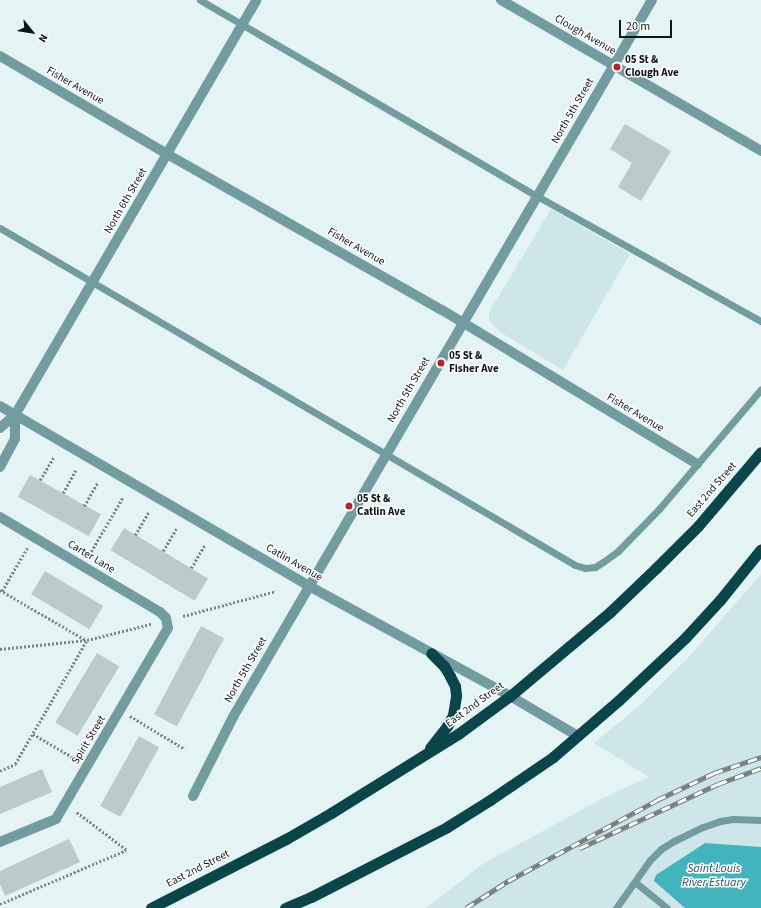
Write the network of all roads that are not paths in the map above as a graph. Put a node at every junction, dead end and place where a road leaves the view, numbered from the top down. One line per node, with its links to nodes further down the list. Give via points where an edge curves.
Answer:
1 (200, 0): 5 (lane)
2 (257, 0): 5 (street, North 6th Street)
3 (501, 0): 7 (street, Clough Avenue)
4 (652, 0): 7 (street, North 5th Street)
5 (242, 25): 9 (street, North 6th Street); 10 (lane)
6 (0, 56): 9 (street, Fisher Avenue)
7 (613, 66): 8 (street, Clough Avenue); 10 (street, North 5th Street)
8 (761, 151)
9 (167, 154): 12 (street, North 6th Street); 14 (street, Fisher Avenue)
10 (537, 196): 13 (lane); 14 (street, North 5th Street)
11 (0, 228): 12 (lane)
12 (92, 282): 17 (street, North 6th Street); 20 (lane)
13 (761, 321)
14 (463, 323): 20 (street, North 5th Street); 21 (street, Fisher Avenue)
15 (761, 388): 21 (lane)
16 (0, 406): 17 (street, Catlin Avenue)
17 (15, 415): 18 (street, North 6th Street); 22 (street, via 16,435); 25 (street, Catlin Avenue)
18 (0, 428)
19 (761, 452): 28 (highway, East 2nd Street, via 698,526 656,568 610,612)
20 (386, 454): 21 (lane, via 575,565 585,568 595,567 618,551 659,509); 25 (street, North 5th Street)
21 (697, 464)
22 (0, 467)
23 (0, 517): 26 (street, Carter Lane, via 160,612)
24 (761, 549): 29 (highway, via 685,638)
25 (309, 586): 27 (street, Catlin Avenue); 31 (street, North 5th Street, via 233,717)
26 (167, 620): 33 (street, Spirit Street, via 167,632 56,819)
27 (431, 653): 28 (street, Catlin Avenue); 30 (highway, via 444,666 455,686 456,706 448,726)
28 (510, 696): 29 (street, Catlin Avenue); 30 (highway, East 2nd Street)
29 (578, 736): 36 (highway, via 527,775 447,826)
30 (416, 762): 35 (highway, East 2nd Street, via 286,839)
31 (193, 796)
32 (761, 820): 34 (lane, via 720,821 681,837 661,849)
33 (0, 842)
34 (635, 882): 37 (lane); 38 (lane)
35 (151, 908)
36 (285, 908)
37 (616, 908)
38 (667, 908)

